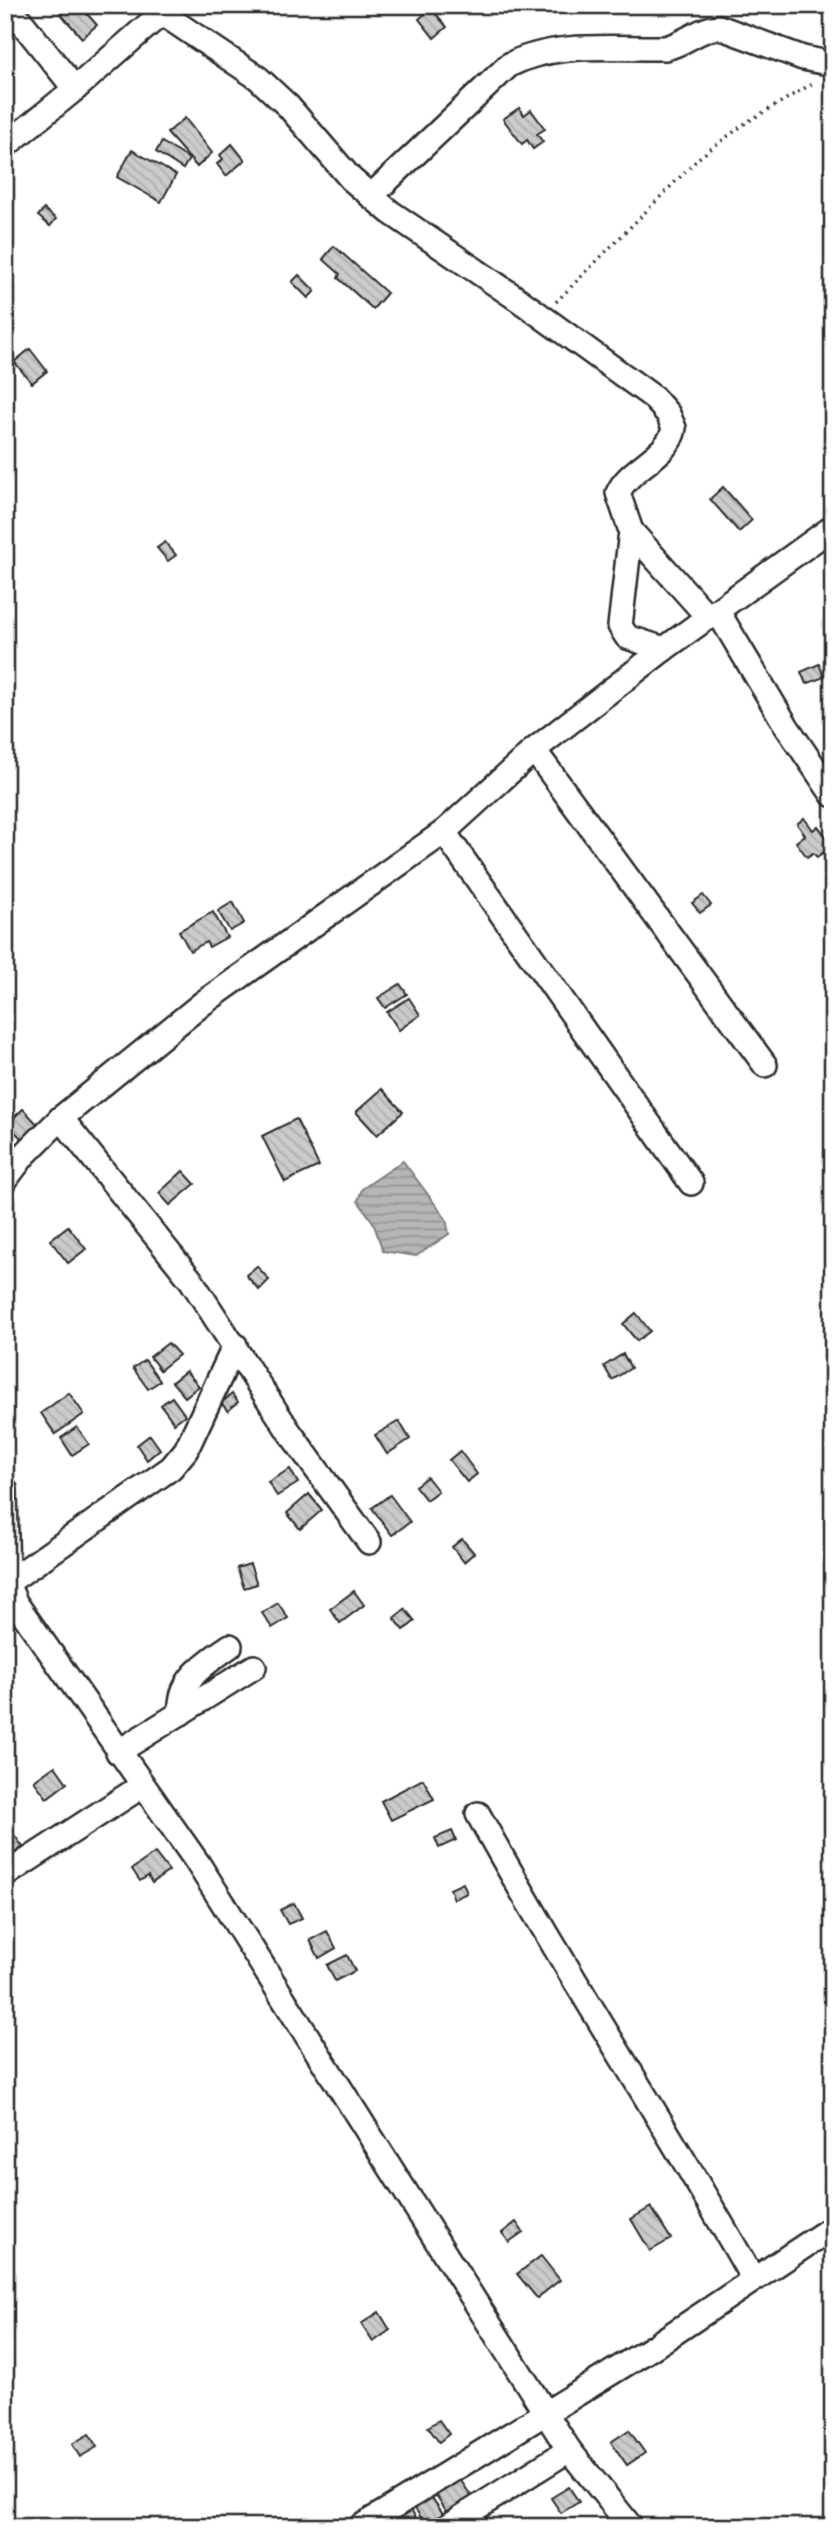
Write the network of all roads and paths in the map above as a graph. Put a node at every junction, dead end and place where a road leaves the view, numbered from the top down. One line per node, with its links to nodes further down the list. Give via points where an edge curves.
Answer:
1 (8, 5): 3 (street)
2 (827, 71): 5 (street, via 719,27 709,27 666,48 556,50 523,58 509,65); 6 (path, via 700,157)
3 (75, 89): 4 (street); 5 (street, via 156,18 166,16 258,78)
4 (5, 146)
5 (371, 196): 6 (street)
6 (541, 316): 8 (street, via 653,397 673,421 669,442 633,473 618,493)
7 (833, 527): 9 (street)
8 (631, 531): 9 (street); 10 (street, via 621,631)
9 (713, 615): 10 (street); 12 (street)
10 (664, 649): 11 (street)
11 (534, 750): 13 (street); 14 (street)
12 (833, 795)
13 (444, 832): 15 (street, via 203,1003); 17 (street)
14 (765, 1065)
15 (61, 1118): 16 (street); 18 (street, via 191,1280)
16 (5, 1180)
17 (691, 1183)
18 (235, 1345): 20 (street, via 288,1430); 21 (street, via 186,1450 171,1468)
19 (5, 1489): 21 (street)
20 (369, 1542)
21 (7, 1583): 25 (street, via 15,1602)
22 (230, 1646): 24 (street, via 185,1684)
23 (254, 1667): 24 (street)
24 (181, 1713): 25 (street)
25 (118, 1752): 26 (street)
26 (142, 1786): 28 (street); 31 (street, via 238,1925)
27 (478, 1814): 30 (street, via 539,1925 685,2159)
28 (5, 1875)
29 (833, 2227): 30 (street)
30 (753, 2279): 31 (street)
31 (545, 2412): 32 (street); 33 (street)
32 (569, 2450): 34 (street); 35 (street)
33 (360, 2527)
34 (446, 2527)
35 (631, 2527)

